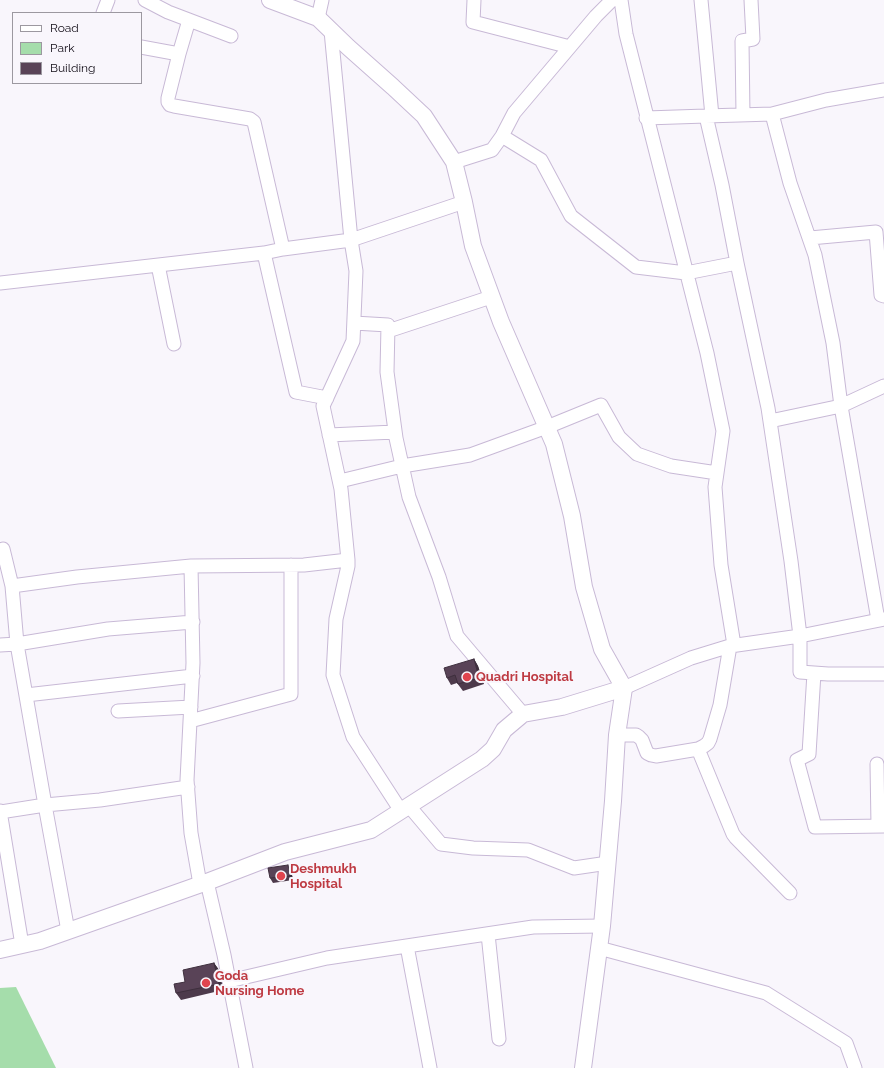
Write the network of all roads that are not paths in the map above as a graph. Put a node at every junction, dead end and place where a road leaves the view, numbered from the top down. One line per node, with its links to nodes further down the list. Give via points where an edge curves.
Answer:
1 (108, 0): 10 (street)
2 (145, 0): 12 (street)
3 (322, 0): 11 (street)
4 (474, 0): 16 (street, via 473,22)
5 (612, 0): 16 (street)
6 (621, 0): 22 (street, via 626,34)
7 (701, 0): 21 (street)
8 (751, 0): 20 (street, via 753,39 742,41)
9 (280, 1): 11 (main road)
10 (103, 12)
11 (318, 18): 13 (main road)
12 (189, 20): 14 (street); 17 (street)
13 (331, 31): 24 (main road, via 424,116); 27 (street)
14 (231, 36)
15 (142, 47): 17 (street)
16 (570, 47): 23 (street, via 514,113)
17 (179, 54): 28 (street, via 168,98 170,105 250,119 254,122)
18 (884, 90): 19 (street, via 826,100)
19 (772, 114): 20 (street); 26 (street, via 790,183)
20 (743, 115): 21 (street)
21 (709, 116): 22 (street); 30 (street)
22 (646, 118): 32 (street)
23 (502, 136): 24 (street, via 492,150); 32 (street, via 541,160 571,216 636,266)
24 (454, 162): 25 (main road)
25 (464, 202): 27 (street); 35 (main road, via 473,246)
26 (810, 238): 34 (street, via 876,232 881,295); 41 (street, via 833,343)
27 (351, 240): 28 (street); 36 (street, via 356,271)
28 (283, 249): 29 (street)
29 (264, 253): 31 (street); 40 (street, via 296,392)
30 (737, 263): 32 (street); 42 (street)
31 (158, 265): 33 (street); 38 (street)
32 (686, 273): 47 (street, via 707,353 723,431)
33 (0, 283)
34 (884, 296)
35 (492, 297): 37 (street); 43 (main road)
36 (354, 323): 37 (street, via 388,325); 40 (street, via 353,341)
37 (388, 331): 44 (street, via 387,372)
38 (174, 344)
39 (884, 386): 41 (street)
40 (327, 398): 45 (street, via 323,406)
41 (841, 406): 42 (street); 54 (street)
42 (770, 422): 56 (street)
43 (547, 427): 46 (street, via 470,455); 47 (street, via 601,406 619,438 637,454 671,466); 63 (main road, via 554,444 572,516 584,587 602,649)
44 (395, 432): 45 (street); 46 (street)
45 (330, 435): 48 (street)
46 (402, 466): 48 (street); 67 (street, via 409,497 439,577 457,636)
47 (717, 473): 59 (street, via 715,487 721,565)
48 (340, 481): 50 (street)
49 (2, 549): 53 (street)
50 (348, 560): 51 (street); 74 (street, via 336,619 333,674 353,736)
51 (291, 565): 52 (street); 68 (street, via 291,694)
52 (191, 566): 53 (street); 55 (street)
53 (12, 586): 57 (street)
54 (881, 619): 56 (street)
55 (193, 622): 57 (street, via 108,628); 62 (street)
56 (800, 636): 59 (street); 60 (street, via 800,672)
57 (17, 644): 58 (street); 64 (street)
58 (0, 645)
59 (732, 645): 63 (street, via 691,658); 70 (street, via 710,740)
60 (814, 673): 61 (street); 76 (street, via 809,754 796,760 815,827)
61 (884, 674)
62 (193, 676): 64 (street); 65 (street)
63 (624, 688): 67 (main road, via 562,707); 69 (main road)
64 (26, 694): 73 (street)
65 (191, 707): 66 (street); 68 (street)
66 (118, 711)
67 (523, 714): 74 (main road, via 504,730 493,749 482,759)
68 (190, 721): 72 (street)
69 (617, 735): 70 (street, via 636,735 642,740 648,753 656,756); 77 (main road)
70 (698, 749): 79 (street, via 733,834)
71 (877, 764): 76 (street)
72 (188, 787): 73 (street); 78 (street, via 191,833)
73 (45, 805): 75 (street); 81 (street)
74 (405, 808): 77 (street, via 441,844 528,850 574,868); 78 (main road, via 371,830 285,852)
75 (0, 812): 83 (street)
76 (881, 826)
77 (608, 863): 80 (main road)
78 (203, 883): 81 (main road); 87 (street)
79 (790, 893)
80 (602, 926): 82 (street, via 533,927); 85 (main road)
81 (68, 931): 83 (main road)
82 (488, 934): 84 (street); 88 (street)
83 (22, 945): 86 (main road)
84 (407, 946): 87 (street, via 327,958); 90 (street)
85 (600, 948): 91 (main road); 92 (street, via 766,993 846,1043)
86 (0, 950)
87 (228, 981): 89 (street)
88 (499, 1039)
89 (246, 1068)
90 (430, 1068)
91 (583, 1068)
92 (855, 1068)

